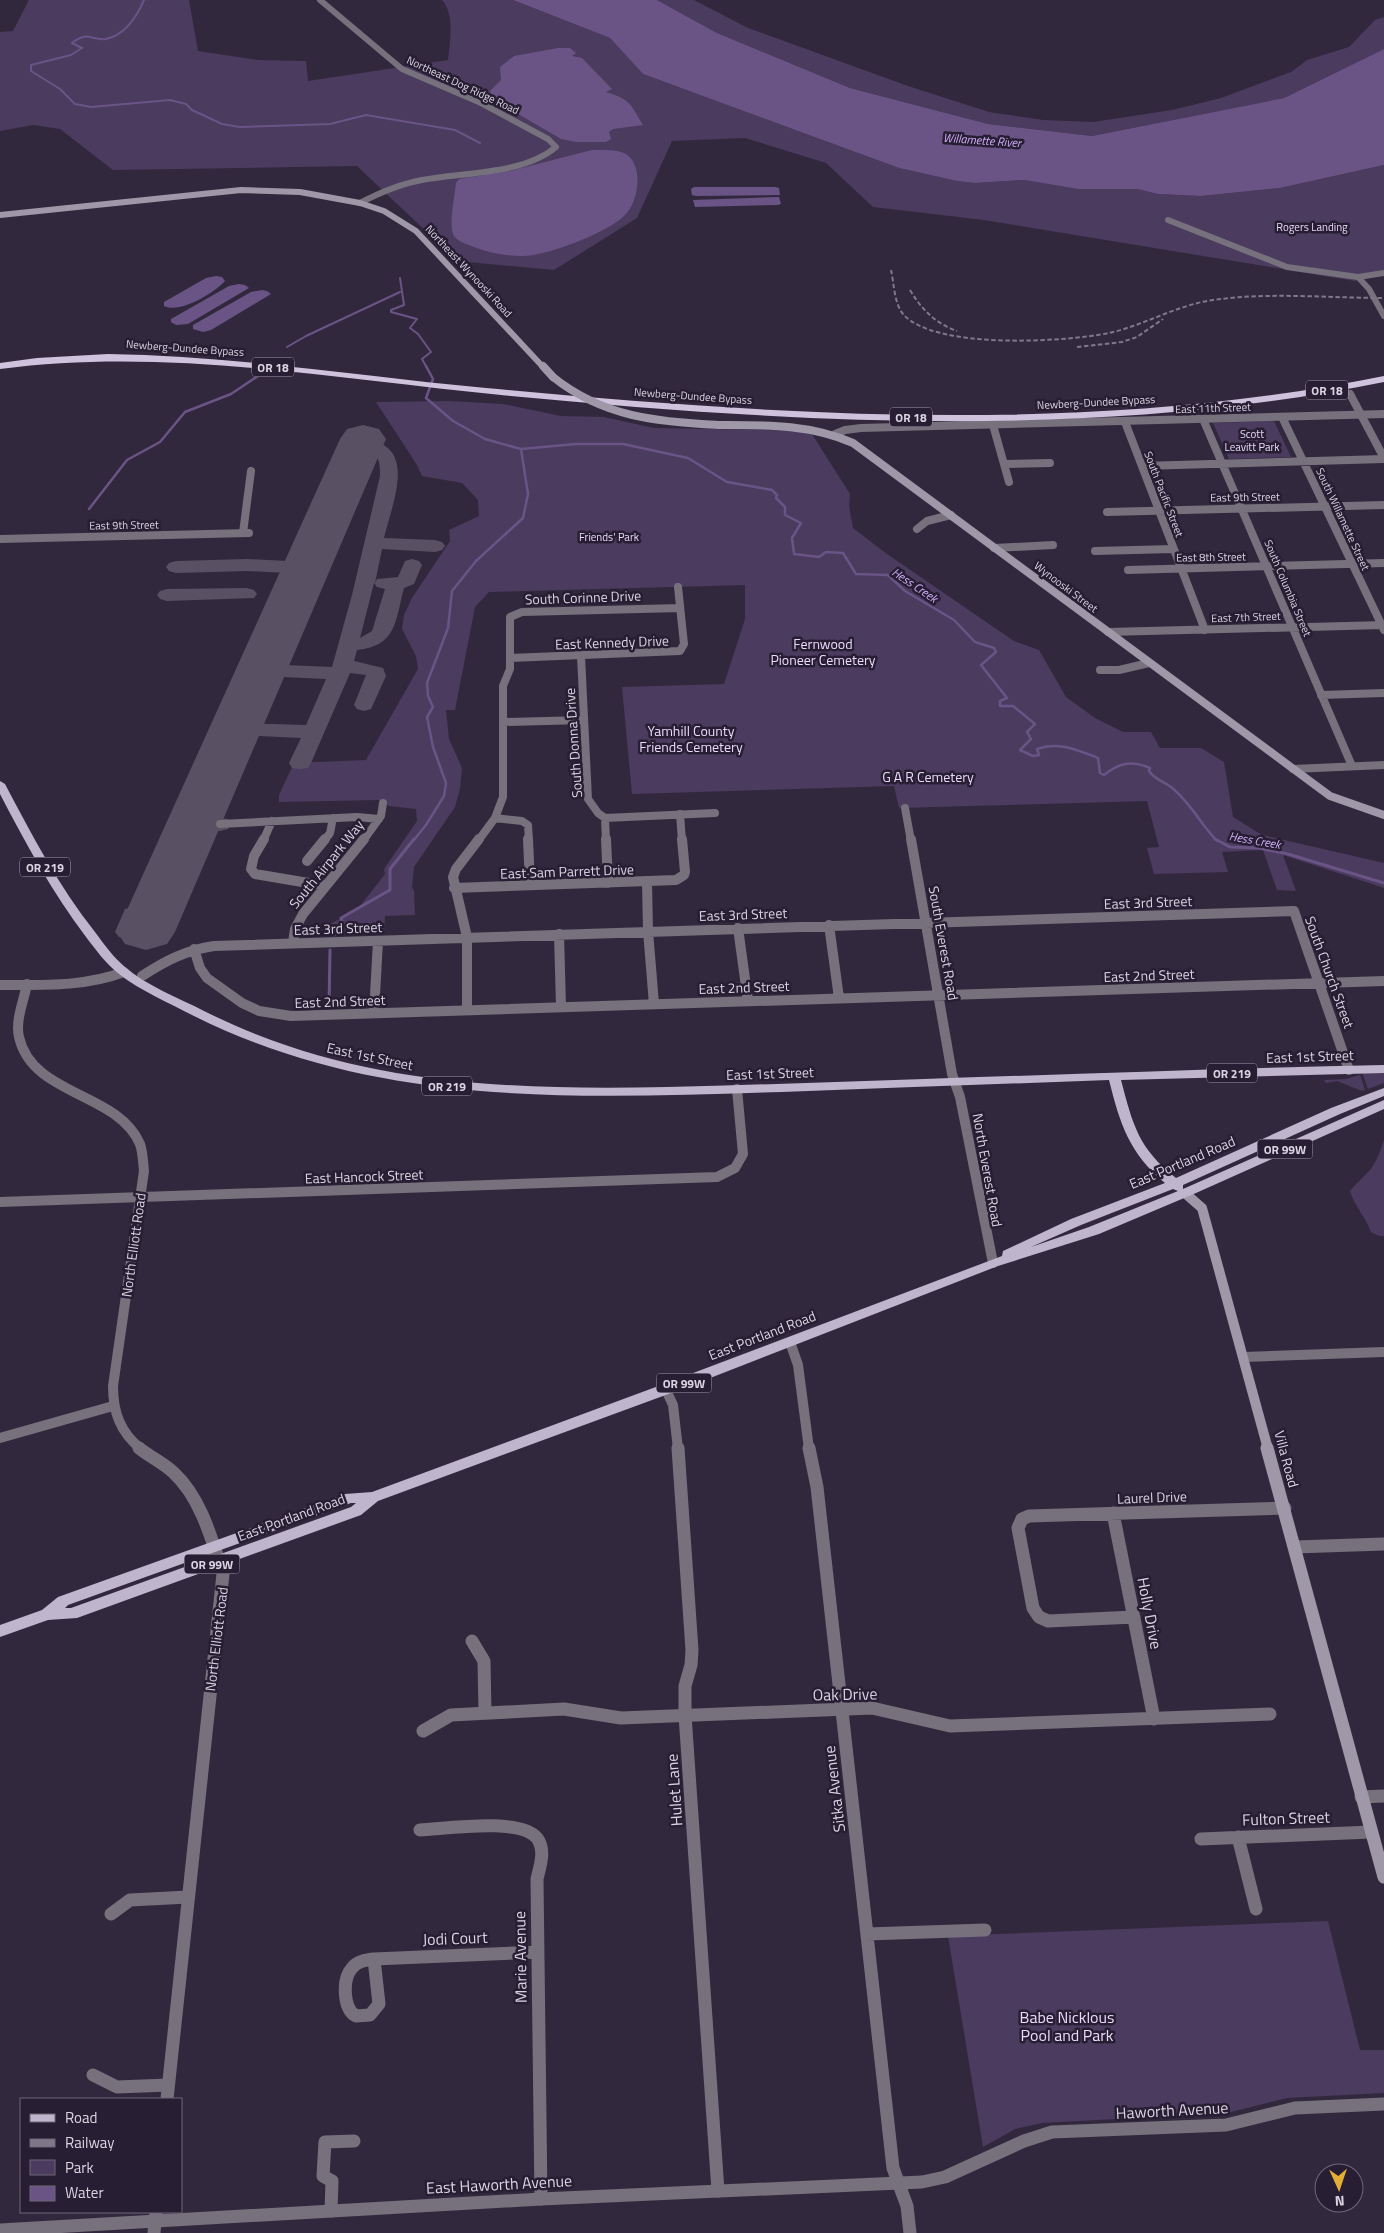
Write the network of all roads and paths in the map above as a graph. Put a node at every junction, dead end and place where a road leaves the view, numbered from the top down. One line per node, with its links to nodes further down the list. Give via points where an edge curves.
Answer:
1 (320, 0): 2 (street, Northeast Dog Ridge Road, via 402,69 481,103 548,139 556,147 546,155 520,164 420,180)
2 (360, 203): 3 (main road, Northeast Wynooski Road, via 300,192 241,190); 16 (main road, Northeast Wynooski Road, bridge, via 384,211 416,231 567,389 612,410 666,421)
3 (0, 215)
4 (1168, 220): 6 (street, via 1287,267)
5 (1384, 273): 6 (street)
6 (1358, 277): 7 (street)
7 (1383, 313)
8 (0, 366): 9 (highway, Newberg-Dundee Bypass / OR 18, via 72,358 155,356 652,406 784,414 970,418 1129,414 1269,400)
9 (1384, 379)
10 (1350, 394): 12 (street)
11 (1384, 414): 12 (street, East 11th Street)
12 (1362, 415): 13 (street, East 11th Street); 19 (street)
13 (1282, 417): 14 (street, East 11th Street); 20 (street, South Willamette Street)
14 (1204, 419): 15 (street, East 11th Street); 22 (street, South Columbia Street)
15 (1125, 422): 17 (street, East 11th Street); 24 (street, South Pacific Street)
16 (719, 424): 18 (main road, Wynooski Street, via 794,426)
17 (993, 425): 18 (street, East 11th Street, via 855,428); 23 (street)
18 (834, 434): 32 (main road, Wynooski Street, via 853,443)
19 (1384, 458): 20 (street)
20 (1304, 461): 22 (street); 28 (street, South Willamette Street)
21 (1050, 463): 23 (street)
22 (1222, 463): 24 (street); 29 (street, South Columbia Street)
23 (1004, 464): 26 (street)
24 (1142, 466): 30 (street, South Pacific Street)
25 (251, 472): 34 (street, East 9th Street, via 246,533)
26 (1009, 482)
27 (1384, 505): 28 (street, East 9th Street)
28 (1325, 507): 29 (street, East 9th Street); 40 (street, South Willamette Street)
29 (1242, 509): 30 (street, East 9th Street); 41 (street, South Columbia Street)
30 (1159, 511): 31 (street, East 9th Street); 37 (street, South Pacific Street)
31 (1107, 512)
32 (950, 515): 33 (street, via 928,521); 36 (main road, Wynooski Street)
33 (917, 529)
34 (0, 539)
35 (1053, 545): 36 (street)
36 (994, 548): 49 (main road, Wynooski Street)
37 (1173, 549): 38 (street); 42 (street, South Pacific Street)
38 (1095, 551)
39 (1384, 563): 40 (street, East 8th Street)
40 (1352, 564): 41 (street, East 8th Street); 47 (street, South Willamette Street)
41 (1266, 566): 42 (street, East 8th Street); 46 (street, South Columbia Street)
42 (1181, 568): 43 (street, East 8th Street); 48 (street, South Pacific Street)
43 (1128, 570)
44 (678, 587): 45 (street, East Kennedy Drive)
45 (680, 608): 50 (street, East Kennedy Drive, via 684,644 680,651); 51 (street, South Corinne Drive, via 516,613 509,620)
46 (1292, 627): 47 (street, East 7th Street); 48 (street, East 7th Street); 55 (street, South Columbia Street)
47 (1383, 627)
48 (1204, 630): 49 (street, East 7th Street)
49 (1108, 632): 52 (main road, Wynooski Street)
50 (582, 656): 51 (street, East Kennedy Drive); 56 (street, South Donna Drive)
51 (510, 658): 57 (street, South Corinne Drive, via 510,669 503,686)
52 (1150, 663): 53 (street, via 1119,670); 60 (main road, Wynooski Street)
53 (1100, 670)
54 (1384, 693): 55 (street)
55 (1321, 695): 58 (street, South Columbia Street)
56 (584, 720): 57 (street); 69 (street, South Donna Drive, via 588,799)
57 (504, 722): 68 (street, South Corinne Drive, via 504,791)
58 (1352, 766): 59 (street); 60 (street)
59 (1384, 766)
60 (1293, 768): 66 (main road, Wynooski Street, via 1330,796)
61 (0, 784): 88 (main road, OR 219, via 55,885)
62 (383, 803): 70 (street, South Airpark Way)
63 (905, 808): 80 (street, South Everest Road)
64 (715, 813): 65 (street)
65 (680, 814): 69 (street); 74 (street, East Sam Parrett Drive, via 685,872 671,882)
66 (1384, 815)
67 (333, 818): 70 (street); 71 (street); 73 (street, via 330,833)
68 (495, 818): 77 (street, via 522,821 528,825); 78 (street, South Corinne Drive, via 456,869)
69 (605, 818): 75 (street)
70 (379, 819): 76 (street, South Airpark Way)
71 (272, 821): 72 (street); 76 (street, via 267,838 252,857 251,869 255,874)
72 (220, 824)
73 (307, 861)
74 (647, 882): 75 (street, East Sam Parrett Drive); 83 (street)
75 (608, 883): 77 (street, East Sam Parrett Drive)
76 (326, 886): 87 (street, South Airpark Way, via 298,921)
77 (530, 886): 78 (street, East Sam Parrett Drive)
78 (454, 888): 85 (street, South Corinne Drive)
79 (1294, 912): 80 (street, East 3rd Street); 93 (street, South Church Street)
80 (926, 922): 81 (street, East 3rd Street); 96 (street, South Everest Road)
81 (829, 925): 82 (street, East 3rd Street); 97 (street)
82 (738, 928): 83 (street, East 3rd Street); 99 (street)
83 (648, 931): 84 (street, East 3rd Street); 100 (street)
84 (559, 934): 85 (street, East 3rd Street); 101 (street)
85 (467, 937): 86 (street, East 3rd Street); 102 (street, South Corinne Drive)
86 (378, 940): 87 (street, East 3rd Street); 103 (street)
87 (294, 943): 89 (street, East 3rd Street)
88 (98, 944): 90 (main road, East 1st Street / OR 219, via 104,955); 91 (main road, East 1st Street / OR 219)
89 (194, 949): 91 (street, via 170,957); 103 (street, East 2nd Street, via 207,978 259,1011 291,1016)
90 (124, 972): 94 (street, via 98,981); 98 (main road, East 1st Street / OR 219)
91 (142, 976): 98 (main road, East 1st Street / OR 219)
92 (1384, 981): 93 (street, East 2nd Street)
93 (1319, 983): 96 (street, East 2nd Street); 105 (street, South Church Street)
94 (27, 984): 95 (street); 113 (street, North Elliott Road, via 19,1035 28,1058 46,1075 131,1129 143,1152)
95 (0, 985)
96 (939, 995): 97 (street, East 2nd Street); 107 (street, South Everest Road)
97 (839, 998): 99 (street, East 2nd Street)
98 (172, 999): 108 (main road, East 1st Street / OR 219, via 251,1038 324,1062 391,1078 516,1091)
99 (748, 1001): 100 (street, East 2nd Street)
100 (654, 1004): 101 (street, East 2nd Street)
101 (561, 1007): 102 (street, East 2nd Street)
102 (468, 1010): 103 (street, East 2nd Street)
103 (374, 1014)
104 (1384, 1069): 105 (main road, East 1st Street / OR 219)
105 (1350, 1070): 106 (main road, East 1st Street / OR 219)
106 (1114, 1077): 107 (main road, East 1st Street / OR 219); 111 (main road, Villa Road, via 1135,1145 1152,1166)
107 (955, 1082): 108 (main road, East 1st Street / OR 219); 115 (street, North Everest Road)
108 (738, 1089): 113 (street, East Hancock Street, via 743,1159 728,1173 717,1177)
109 (1384, 1092): 111 (main road, East Portland Road / OR 99W)
110 (1384, 1104): 112 (main road, East Portland Road / OR 99W)
111 (1174, 1184): 112 (main road, Villa Road); 115 (main road, East Portland Road / OR 99W, via 1035,1239)
112 (1186, 1194): 115 (main road, East Portland Road / OR 99W, via 1044,1249); 118 (main road, Villa Road, via 1202,1208)
113 (140, 1197): 114 (street, East Hancock Street); 120 (street, North Elliott Road, via 113,1386)
114 (0, 1202)
115 (994, 1262): 116 (main road, East Portland Road / OR 99W)
116 (790, 1342): 119 (main road, East Portland Road / OR 99W); 130 (street, Sitka Avenue, via 798,1365 817,1487)
117 (1384, 1352): 118 (street)
118 (1244, 1357): 122 (main road, Villa Road)
119 (666, 1390): 126 (main road, East Portland Road / OR 99W, via 373,1497 356,1511); 133 (street, Hulet Lane, via 676,1422 692,1650 685,1686)
120 (113, 1406): 121 (street); 126 (street, North Elliott Road, via 121,1426 134,1443 171,1469 183,1482 211,1534)
121 (0, 1438)
122 (1285, 1508): 123 (street, Laurel Drive); 125 (main road, Villa Road)
123 (1113, 1514): 127 (street, Holly Drive); 127 (street, Laurel Drive, via 1029,1516 1022,1519 1018,1528 1033,1608 1039,1617 1048,1621)
124 (1384, 1544): 125 (street)
125 (1295, 1546): 137 (main road, Villa Road)
126 (217, 1554): 128 (main road, East Portland Road / OR 99W, via 72,1614 46,1614); 143 (street, North Elliott Road, via 223,1574)
127 (1134, 1617): 134 (street, Holly Drive)
128 (0, 1631)
129 (472, 1641): 131 (street, via 484,1661)
130 (842, 1710): 133 (street, Oak Drive); 134 (street, Oak Drive, via 885,1709 936,1725 950,1726); 147 (street, Sitka Avenue)
131 (485, 1713): 133 (street, Oak Drive, via 579,1709 609,1718); 135 (street, Oak Drive, via 451,1714)
132 (1270, 1714): 134 (street, Oak Drive)
133 (686, 1715): 156 (street, Hulet Lane)
134 (1154, 1719)
135 (423, 1731)
136 (1384, 1796): 137 (street)
137 (1361, 1797): 139 (main road, Villa Road)
138 (420, 1830): 148 (street, Marie Avenue, via 516,1826 532,1833 542,1848 544,1861 537,1879)
139 (1371, 1832): 140 (street, Fulton Street); 142 (main road, Villa Road)
140 (1238, 1837): 141 (street, Fulton Street); 144 (street)
141 (1201, 1839)
142 (1384, 1878)
143 (188, 1897): 145 (street, via 130,1900); 151 (street, North Elliott Road)
144 (1256, 1909)
145 (111, 1914)
146 (985, 1930): 147 (street)
147 (867, 1934): 155 (street, Sitka Avenue, via 893,2168)
148 (538, 1952): 149 (street, Jodi Court); 157 (street, Marie Avenue)
149 (374, 1958)
150 (93, 2075): 151 (street, via 117,2087)
151 (167, 2092)
152 (1384, 2104): 154 (street, Haworth Avenue, via 1280,2110 1226,2126 1052,2132 1031,2137)
153 (354, 2141): 158 (street, via 325,2142 323,2176 332,2181)
154 (994, 2154): 155 (street, East Haworth Avenue, via 944,2177)
155 (899, 2183): 156 (street, East Haworth Avenue); 161 (street, Sitka Avenue, via 907,2206)
156 (718, 2191): 157 (street, East Haworth Avenue)
157 (541, 2199): 158 (street, East Haworth Avenue)
158 (331, 2211): 159 (street, East Haworth Avenue)
159 (155, 2222): 160 (street, East Haworth Avenue)
160 (0, 2230)
161 (910, 2233)

